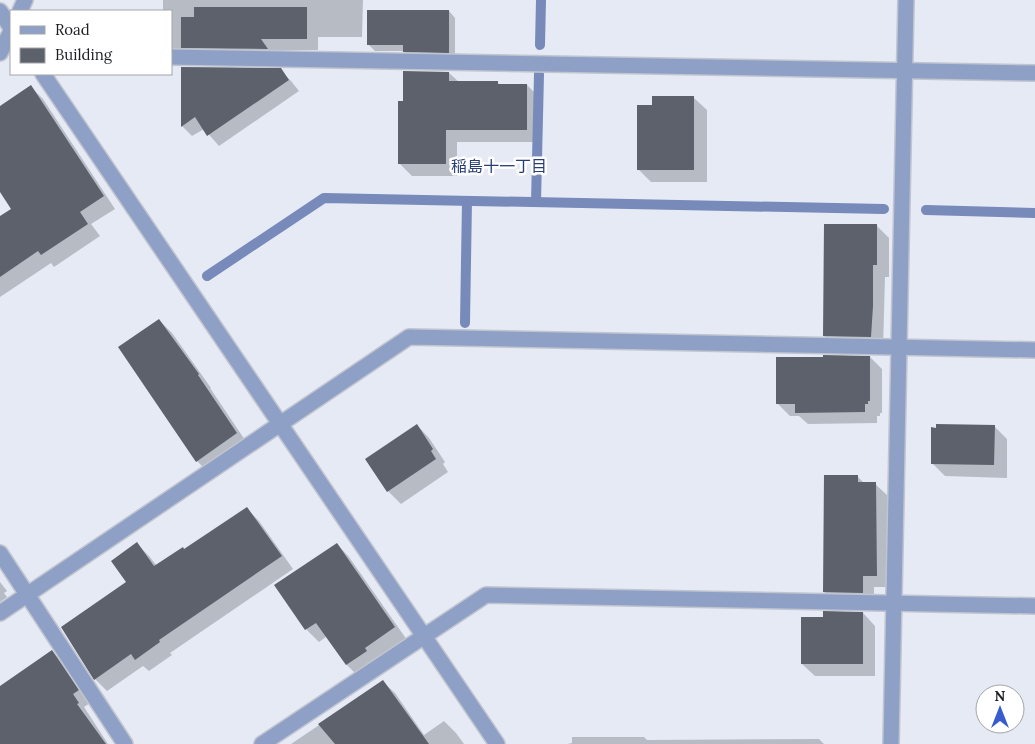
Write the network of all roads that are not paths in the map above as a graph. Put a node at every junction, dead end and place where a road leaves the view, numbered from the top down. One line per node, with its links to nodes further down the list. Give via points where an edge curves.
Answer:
1 (906, 0): 7 (street)
2 (0, 11): 3 (street)
3 (10, 27)
4 (10, 31): 5 (street)
5 (0, 53)
6 (172, 57): 7 (street)
7 (905, 71): 8 (street); 10 (street)
8 (1035, 73)
9 (44, 75): 12 (street)
10 (899, 347): 11 (street); 12 (street, via 410,337); 15 (street)
11 (1035, 350)
12 (280, 424): 14 (street); 18 (street)
13 (0, 553): 14 (street)
14 (28, 595): 17 (street); 19 (street)
15 (894, 603): 16 (street); 18 (street, via 486,595); 22 (street)
16 (1035, 606)
17 (0, 614)
18 (424, 636): 20 (street); 21 (street)
19 (125, 744)
20 (262, 744)
21 (498, 744)
22 (891, 744)

